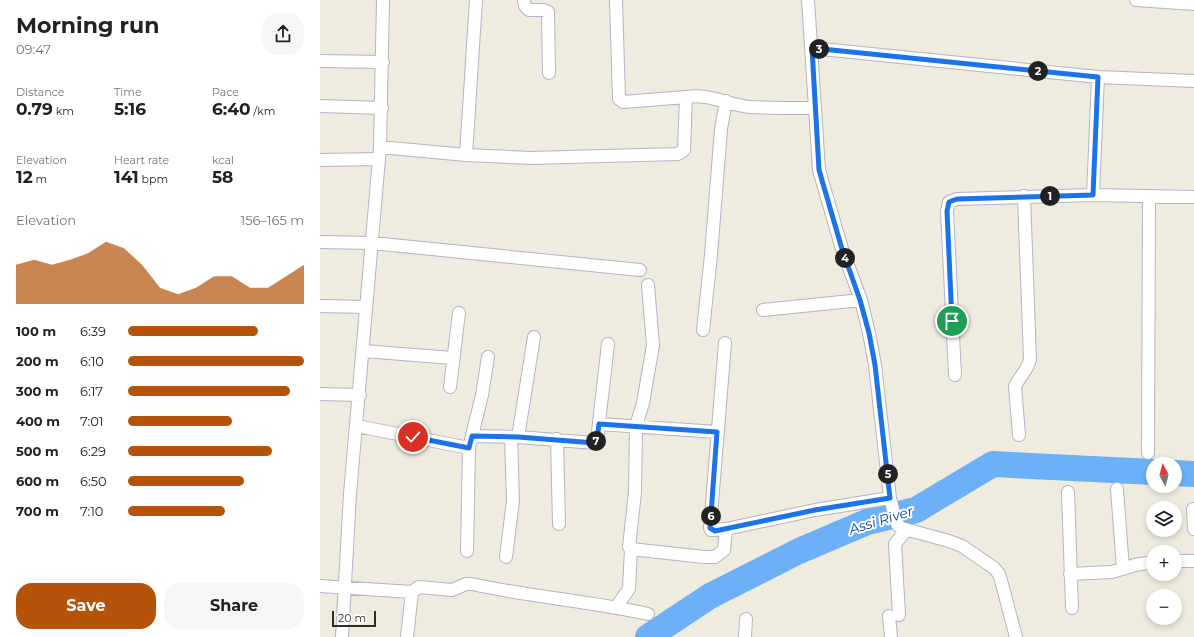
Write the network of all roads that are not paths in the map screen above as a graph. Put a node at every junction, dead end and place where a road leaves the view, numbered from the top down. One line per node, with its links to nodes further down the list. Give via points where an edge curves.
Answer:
1 (383, 0): 10 (street)
2 (476, 0): 20 (street)
3 (524, 0): 11 (street, via 529,10 548,12)
4 (616, 0): 14 (street, via 619,99 623,102)
5 (808, 0): 8 (street)
6 (1136, 0): 7 (street)
7 (1191, 3)
8 (812, 48): 12 (street); 18 (street)
9 (320, 60): 10 (street)
10 (383, 62): 17 (street)
11 (549, 72)
12 (1098, 77): 13 (street); 22 (street)
13 (1194, 81)
14 (686, 97): 15 (street, via 696,95); 20 (street, via 684,150 678,154 531,158)
15 (726, 101): 18 (street, via 750,107); 35 (street, via 721,129 712,255)
16 (320, 106): 17 (street)
17 (382, 108): 19 (street)
18 (815, 108): 30 (street, via 819,170)
19 (379, 153): 20 (street); 21 (street); 27 (street)
20 (466, 155)
21 (320, 160)
22 (1093, 195): 23 (street); 24 (street)
23 (1024, 196): 42 (street, via 957,199 949,202 947,211); 50 (street, via 1030,359 1028,368 1016,386)
24 (1149, 196): 25 (street); 55 (street)
25 (1194, 197)
26 (320, 242): 27 (street)
27 (372, 243): 28 (street); 32 (street)
28 (640, 270)
29 (648, 285): 48 (street, via 653,344 643,403)
30 (860, 300): 33 (street); 58 (street, via 875,365)
31 (320, 306): 32 (street)
32 (366, 307): 39 (street)
33 (763, 310)
34 (458, 313): 41 (street)
35 (703, 330)
36 (534, 337): 52 (street)
37 (725, 343): 49 (street)
38 (608, 344): 46 (street)
39 (364, 352): 41 (street); 45 (street)
40 (488, 357): 51 (street)
41 (452, 358): 43 (street)
42 (955, 375)
43 (450, 387)
44 (320, 394): 45 (street)
45 (360, 395): 47 (street)
46 (599, 424): 48 (street); 53 (street, via 595,443)
47 (357, 426): 54 (street); 73 (street)
48 (636, 426): 49 (street); 64 (street, via 635,492 628,543)
49 (717, 432): 62 (street, via 710,528 715,531)
50 (1019, 435)
51 (472, 436): 52 (street); 54 (street)
52 (515, 437): 53 (street); 66 (street, via 513,501)
53 (557, 439): 60 (street)
54 (469, 448): 65 (street)
55 (1148, 453)
56 (1117, 489): 70 (street)
57 (1068, 492): 71 (street)
58 (891, 501): 61 (street); 62 (street, via 815,510)
59 (1193, 508): 63 (street)
60 (559, 524)
61 (901, 527): 82 (street, via 895,544 894,616); 83 (street, via 962,546 994,568 1002,584)
62 (726, 529): 64 (street, via 724,550 715,557)
63 (1194, 529)
64 (631, 549): 75 (street, via 629,589)
65 (467, 551)
66 (506, 557)
67 (1194, 560): 68 (street)
68 (1182, 561)
69 (1146, 562): 70 (street)
70 (1123, 569): 71 (street)
71 (1070, 574): 76 (street)
72 (320, 586): 73 (street)
73 (343, 588): 74 (street); 79 (street)
74 (412, 592): 75 (street, via 419,587 452,590 472,584); 80 (street)
75 (616, 607): 77 (street)
76 (1072, 608)
77 (648, 614)
78 (746, 619): 81 (street)
79 (342, 637)
80 (407, 637)
81 (745, 637)
82 (891, 637)
83 (1016, 637)

